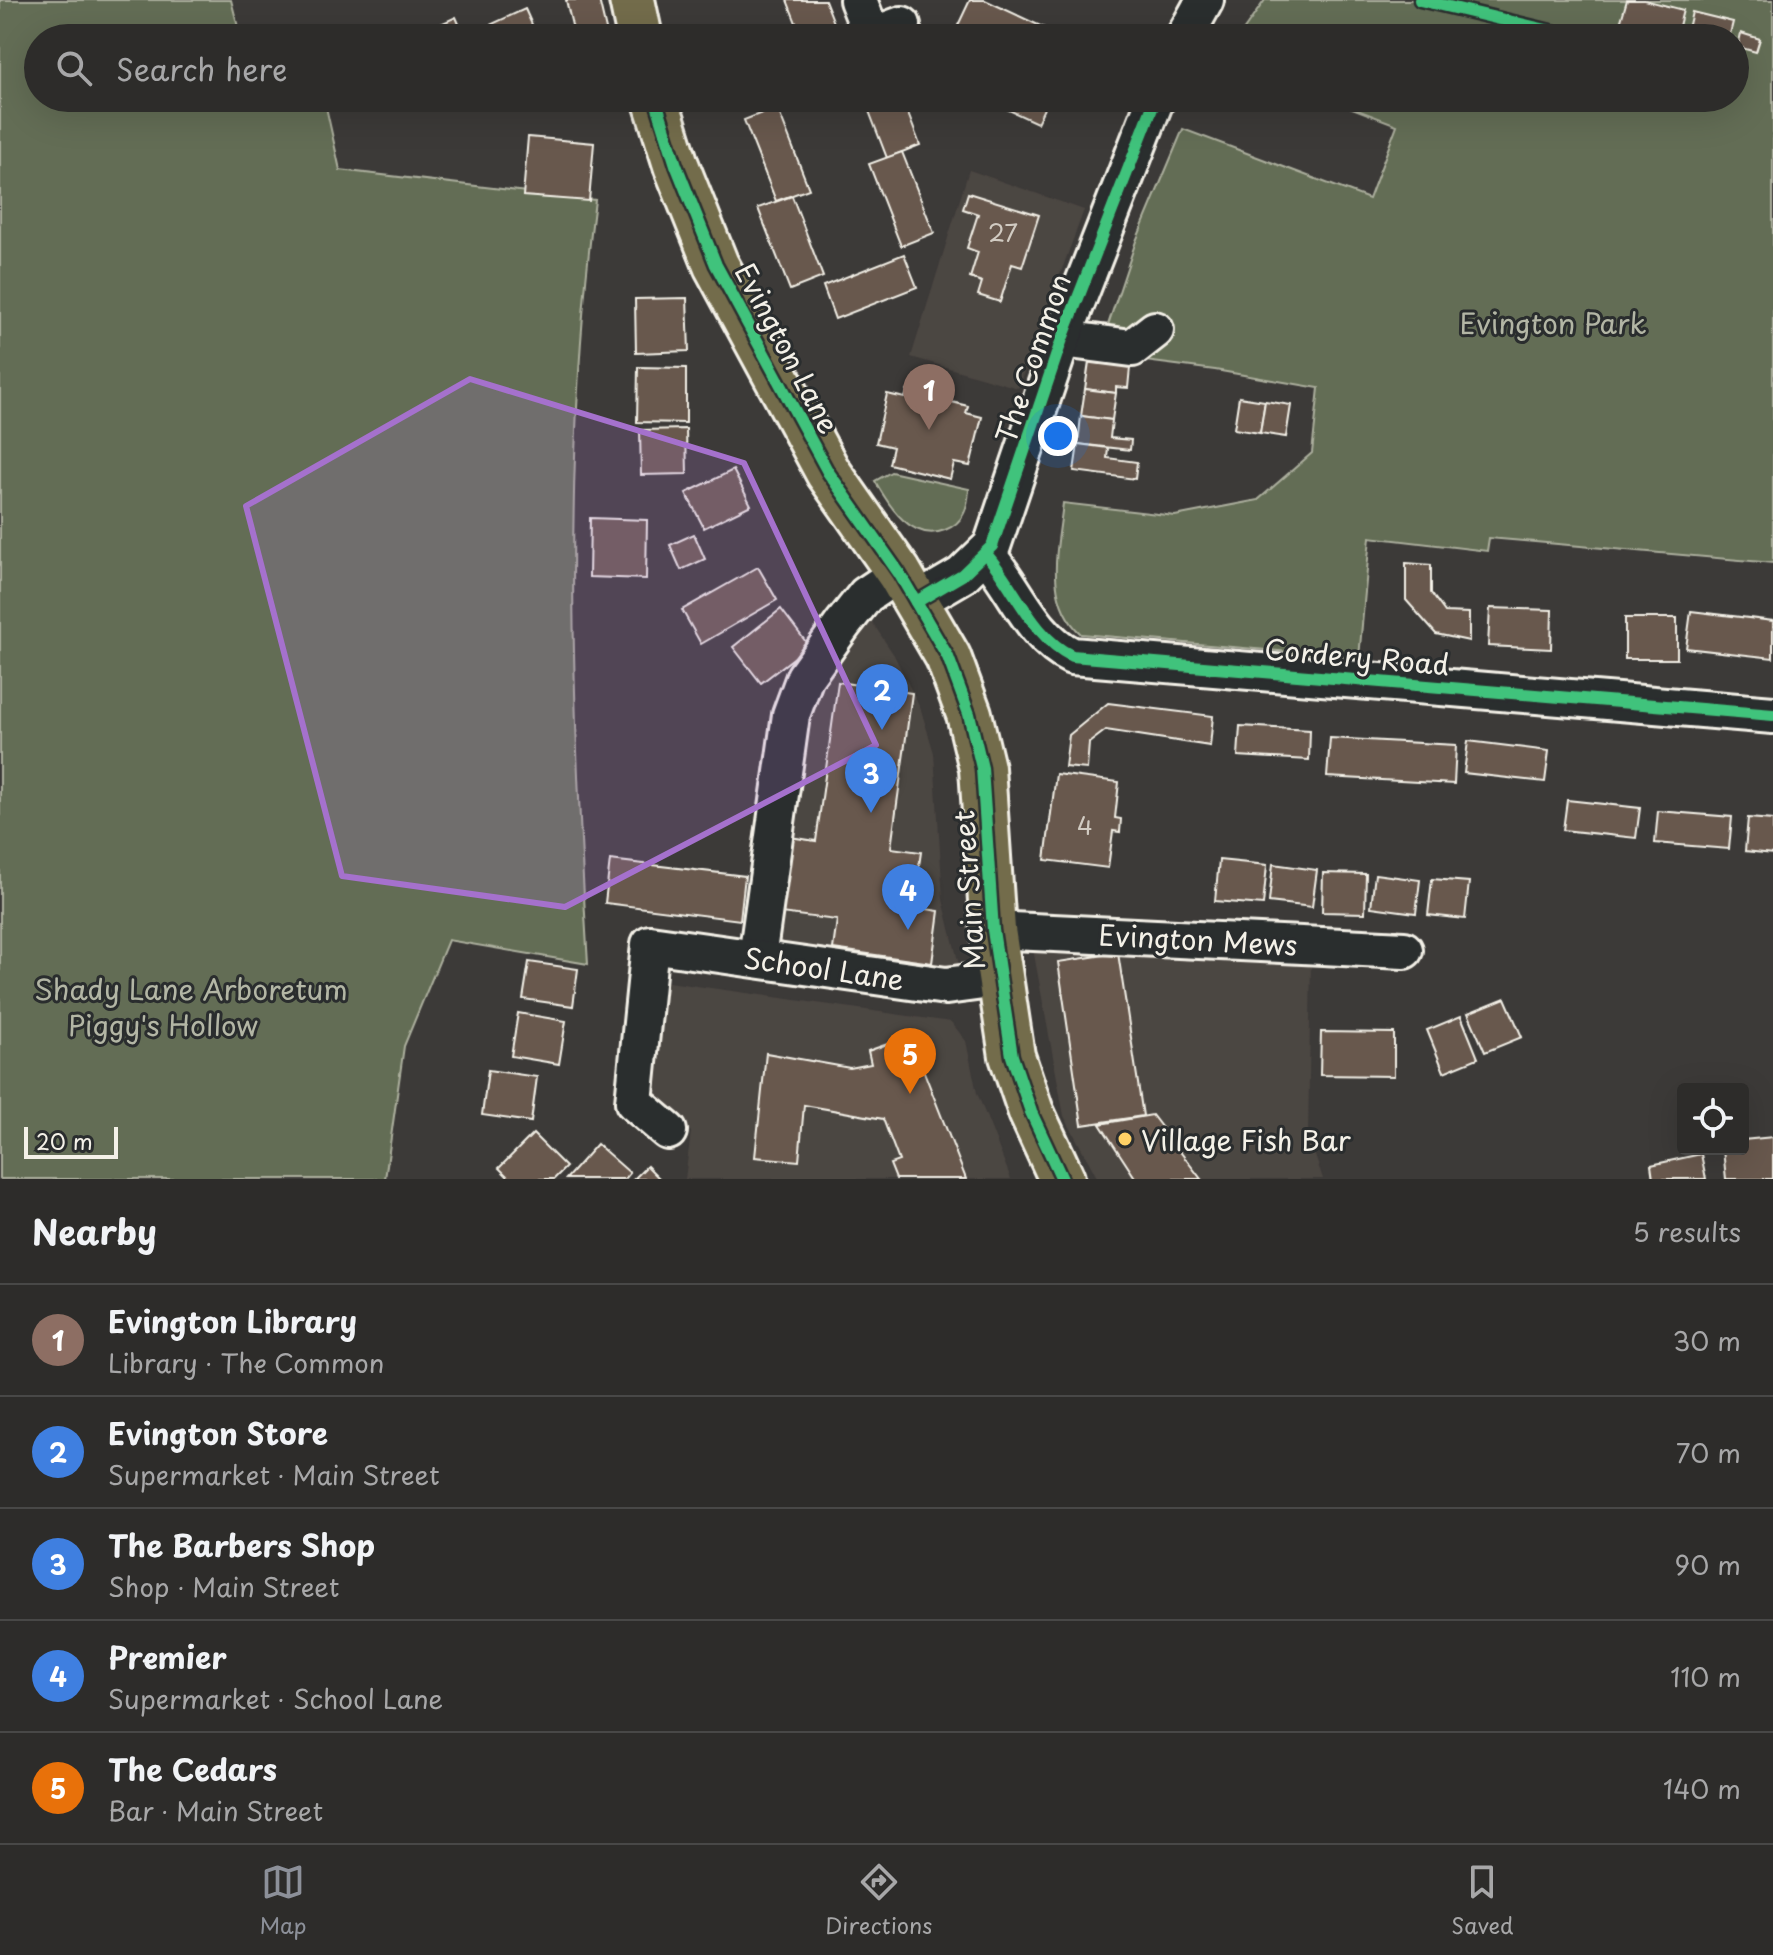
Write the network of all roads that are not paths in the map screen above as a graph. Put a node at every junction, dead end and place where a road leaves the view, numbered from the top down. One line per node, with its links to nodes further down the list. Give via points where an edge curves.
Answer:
1 (632, 0): 4 (main road)
2 (858, 0): 5 (street)
3 (1205, 0): 6 (street)
4 (637, 24)
5 (867, 24)
6 (1192, 24)
7 (659, 112): 12 (main road, Evington Lane, via 716,265 828,472)
8 (1151, 112): 10 (street, The Common)
9 (1155, 330): 10 (street, via 1132,348)
10 (1062, 339): 11 (street, The Common, via 1003,523)
11 (986, 554): 12 (street, The Common, via 962,575); 13 (street, Cordery Road, via 1044,636 1072,656)
12 (907, 587): 14 (main road, Main Street, via 948,657 969,714 982,768); 16 (street, The Common, via 866,595 805,677 791,715)
13 (1773, 715)
14 (993, 930): 15 (street, Evington Mews); 17 (main road, Main Street)
15 (1404, 950)
16 (757, 958): 17 (street, School Lane, via 946,986); 18 (street, School Lane, via 650,944 620,1107)
17 (998, 979): 19 (main road, Main Street, via 1012,1056)
18 (668, 1131)
19 (1062, 1179)

